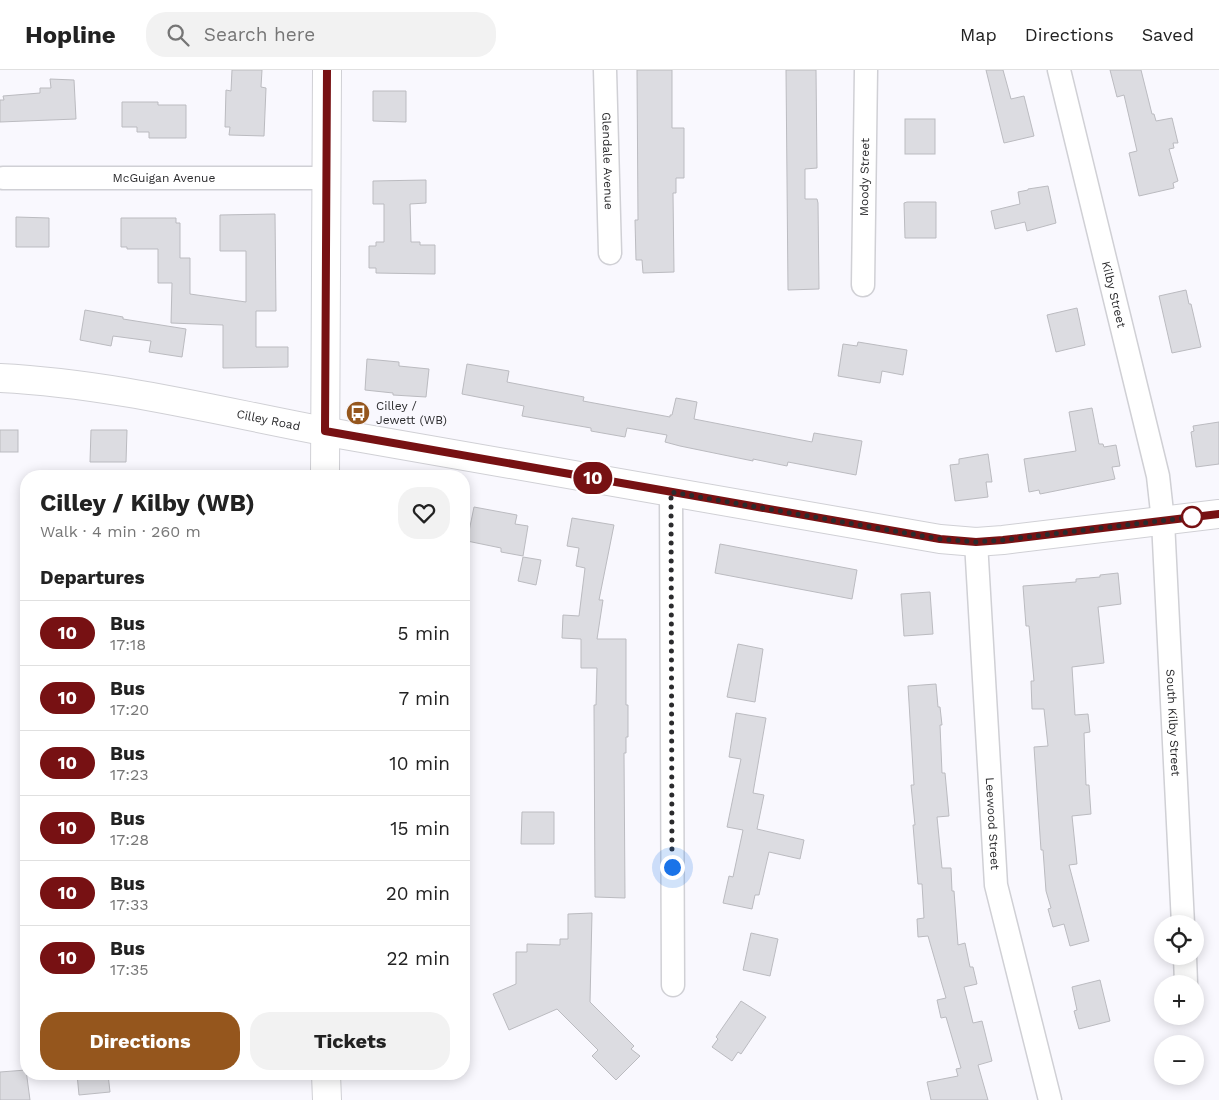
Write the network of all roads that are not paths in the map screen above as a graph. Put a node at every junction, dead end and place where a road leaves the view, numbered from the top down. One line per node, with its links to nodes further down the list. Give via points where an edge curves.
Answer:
1 (327, 70): 6 (street)
2 (605, 70): 7 (street, Glendale Avenue)
3 (866, 70): 8 (street, Moody Street)
4 (1059, 70): 14 (street, Kilby Street, via 1158,476)
5 (3, 178): 6 (street, McGuigan Avenue)
6 (327, 178): 10 (street)
7 (610, 253)
8 (864, 285)
9 (0, 378): 10 (street, Cilley Road, via 80,384)
10 (325, 431): 11 (street); 12 (street, Cilley Road)
11 (325, 470)
12 (671, 492): 15 (street, Cilley Road, via 940,539); 17 (street)
13 (1219, 514): 14 (street, Cilley Road)
14 (1163, 521): 15 (street, Cilley Road); 16 (street, South Kilby Street)
15 (976, 542): 20 (street, Leewood Street, via 996,885)
16 (1183, 915)
17 (673, 984)
18 (326, 1080): 19 (street)
19 (326, 1100)
20 (1050, 1100)

